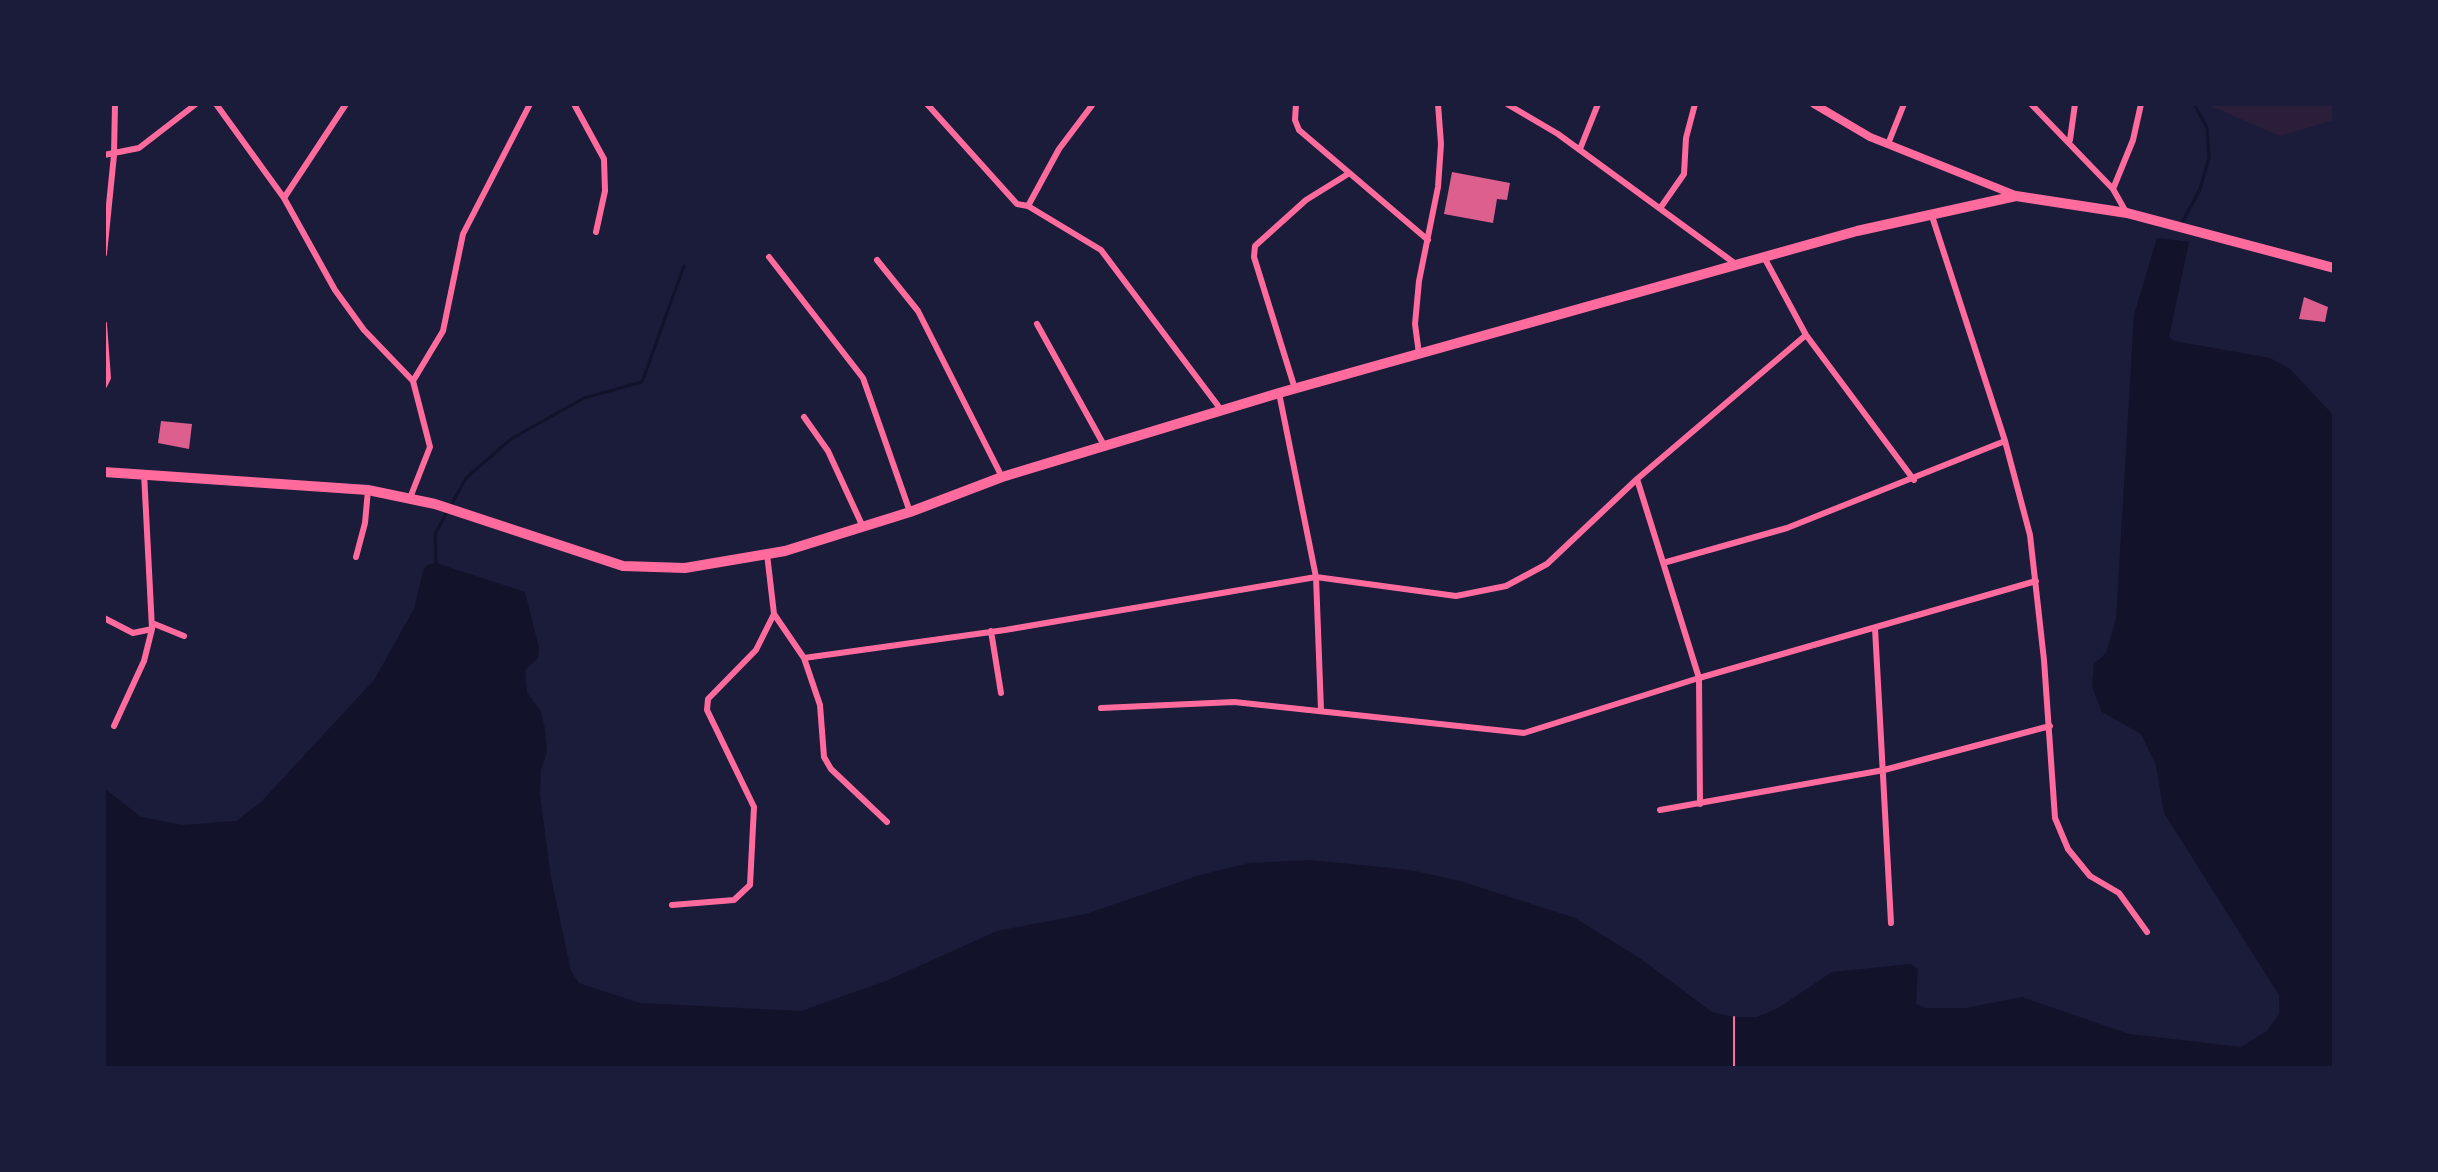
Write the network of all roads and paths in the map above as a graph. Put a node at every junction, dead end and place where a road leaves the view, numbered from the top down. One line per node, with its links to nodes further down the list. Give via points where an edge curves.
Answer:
1 (115, 104): 23 (street)
2 (196, 104): 23 (street, via 151,141)
3 (216, 104): 27 (street)
4 (346, 104): 27 (street)
5 (530, 104): 44 (street, via 463,234 443,331)
6 (574, 104): 32 (street, via 604,159 605,191)
7 (927, 104): 28 (street, via 1017,204)
8 (1093, 104): 28 (street, via 1059,149)
9 (1296, 104): 24 (street, via 1299,130)
10 (1438, 104): 33 (street, via 1441,144)
11 (1507, 104): 21 (street)
12 (1598, 104): 21 (street)
13 (1695, 104): 29 (street, via 1684,174)
14 (1814, 104): 20 (street)
15 (1904, 104): 20 (street)
16 (2031, 104): 19 (street)
17 (2075, 104): 19 (street)
18 (2141, 104): 25 (street)
19 (2070, 140): 25 (street)
20 (1888, 144): 26 (street)
21 (1580, 149): 29 (street)
22 (104, 155): 23 (street)
23 (114, 155): 34 (street)
24 (1348, 174): 33 (street); 46 (street, via 1306,200 1255,246)
25 (2113, 189): 31 (street)
26 (2016, 196): 30 (main road); 31 (main road)
27 (284, 198): 44 (street, via 335,290 364,330)
28 (1028, 206): 48 (street, via 1101,250)
29 (1661, 207): 38 (street)
30 (1931, 213): 36 (main road); 50 (street)
31 (2127, 213): 39 (main road)
32 (596, 232)
33 (1428, 240): 43 (street, via 1415,324)
34 (104, 254)
35 (769, 257): 59 (street, via 863,378)
36 (1765, 259): 38 (main road); 42 (street)
37 (877, 260): 54 (street, via 918,311)
38 (1737, 265): 43 (main road)
39 (2334, 268)
40 (104, 324): 45 (street)
41 (1037, 324): 51 (street)
42 (1806, 335): 55 (street); 56 (street)
43 (1419, 354): 46 (main road)
44 (413, 381): 58 (street, via 430,447)
45 (104, 386)
46 (1295, 389): 47 (main road)
47 (1279, 393): 48 (main road); 64 (street)
48 (1222, 411): 51 (main road)
49 (804, 417): 60 (street, via 828,451)
50 (2005, 441): 56 (street); 65 (street, via 2030,535)
51 (1105, 447): 54 (main road)
52 (104, 472): 53 (main road)
53 (144, 473): 57 (main road); 68 (street)
54 (1002, 477): 59 (main road)
55 (1637, 479): 63 (street); 64 (street, via 1547,564 1506,586 1456,596)
56 (1914, 480): 63 (street, via 1787,528)
57 (368, 490): 58 (main road); 62 (street)
58 (410, 498): 61 (main road, via 623,566 685,568)
59 (910, 512): 60 (main road)
60 (863, 527): 61 (main road)
61 (767, 554): 66 (street)
62 (356, 557)
63 (1663, 563): 73 (street)
64 (1316, 577): 70 (street); 76 (street)
65 (2036, 581): 69 (street); 78 (street)
66 (774, 614): 72 (street); 83 (street, via 756,650 708,699 707,710 754,807 750,885 734,900)
67 (104, 618): 68 (street, via 133,633)
68 (152, 626): 71 (street); 77 (street, via 144,661)
69 (1875, 628): 73 (street); 79 (street)
70 (991, 631): 72 (street); 74 (street)
71 (184, 636)
72 (804, 658): 82 (street, via 820,705 824,757)
73 (1699, 678): 76 (street, via 1524,733); 80 (street)
74 (1001, 693)
75 (1101, 708): 76 (street, via 1234,702)
76 (1321, 710)
77 (114, 726)
78 (2050, 726): 79 (street); 85 (street, via 2055,818 2068,849 2090,876 2119,893)
79 (1884, 770): 80 (street); 84 (street)
80 (1700, 804): 81 (street)
81 (1660, 810)
82 (887, 822)
83 (672, 905)
84 (1891, 923)
85 (2147, 932)
86 (1734, 1017): 87 (path)
87 (1734, 1068)

